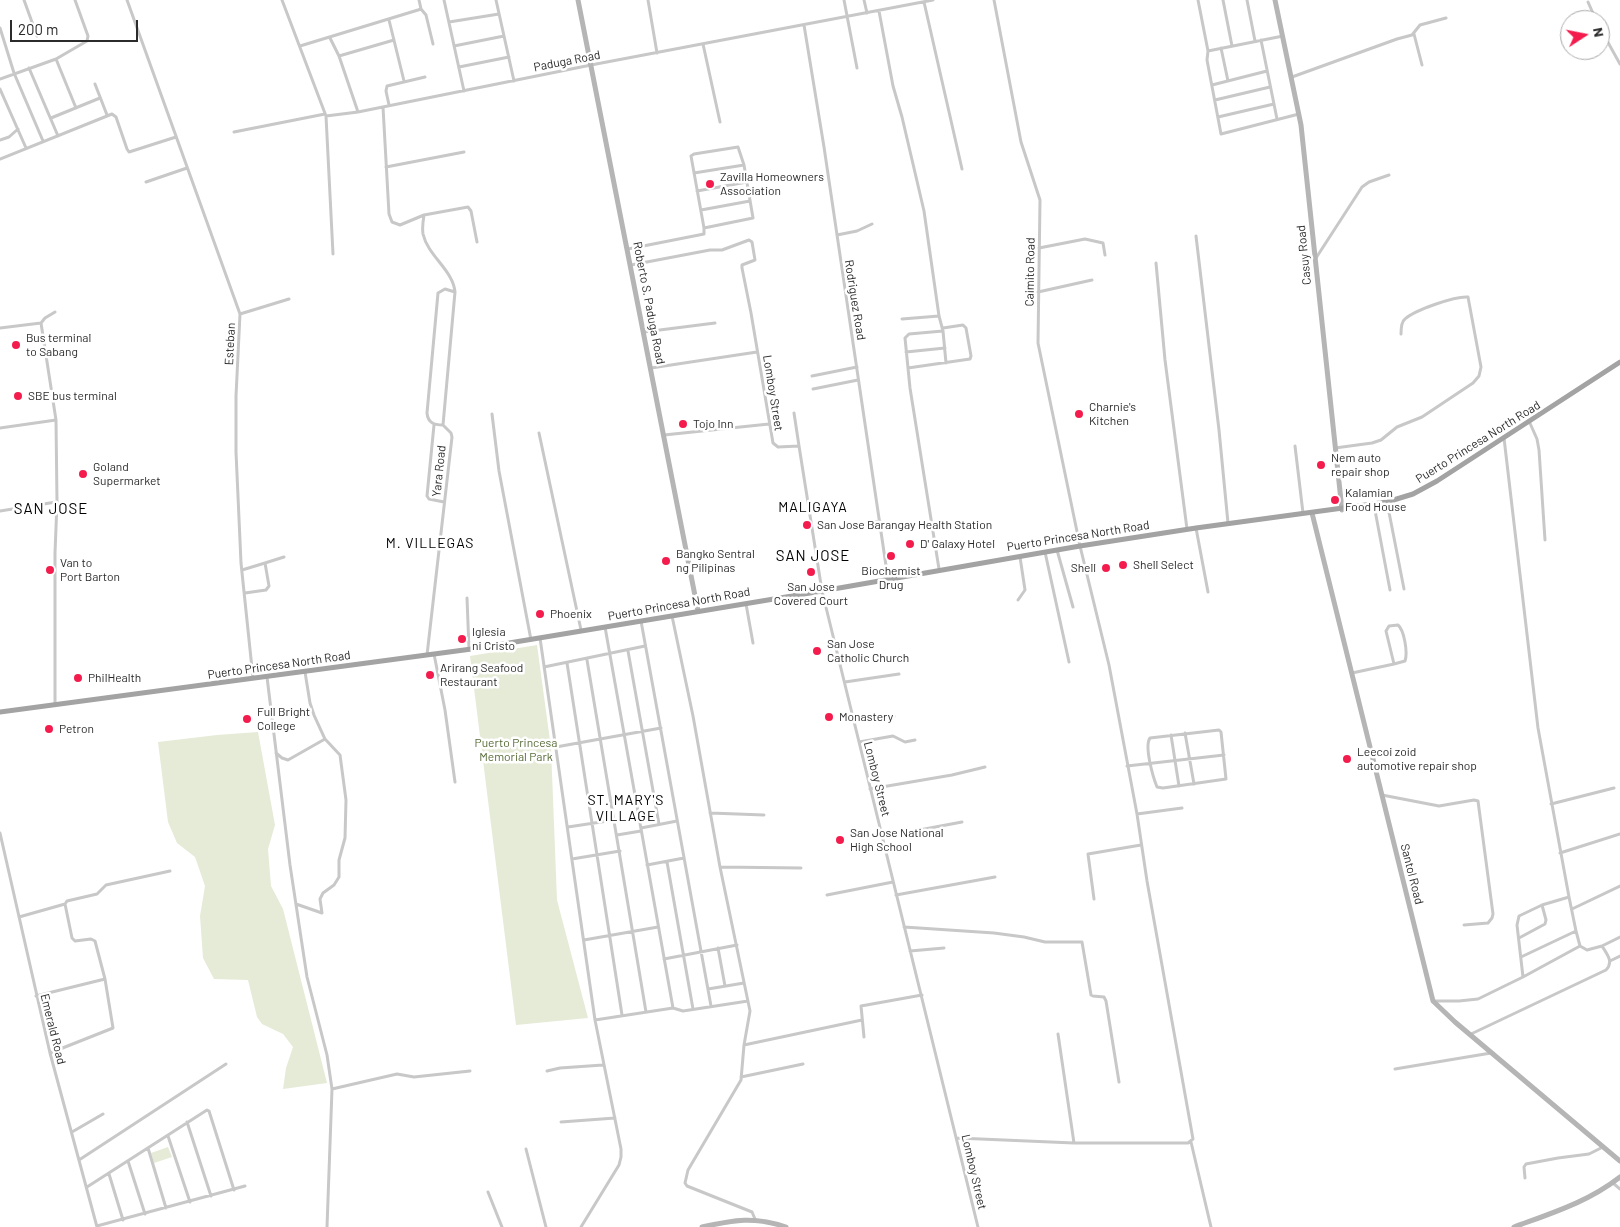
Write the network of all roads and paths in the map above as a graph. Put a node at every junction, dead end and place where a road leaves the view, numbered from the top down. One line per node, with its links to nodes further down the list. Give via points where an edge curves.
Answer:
1 (24, 0): 32 (street)
2 (75, 0): 50 (street, via 88,39)
3 (127, 0): 87 (street, Esteban)
4 (282, 0): 41 (street)
5 (418, 0): 20 (street)
6 (444, 0): 28 (street)
7 (496, 0): 24 (street)
8 (578, 0): 52 (street, Roberto S. Paduga Road)
9 (648, 0): 47 (street)
10 (844, 0): 25 (street)
11 (864, 0): 23 (street)
12 (933, 0): 18 (street, Paduga Road)
13 (994, 0): 110 (street, Caimito Road, via 1022,146 1040,200)
14 (1198, 0): 46 (street)
15 (1223, 0): 43 (street)
16 (1247, 0): 38 (street)
17 (1276, 0): 34 (street, Casuy Road)
18 (924, 2): 22 (street, Paduga Road); 96 (street)
19 (1588, 2): 21 (street)
20 (420, 9): 27 (street); 39 (street, via 427,16)
21 (1592, 10)
22 (879, 11): 23 (street, Paduga Road); 123 (street, via 893,86 924,211)
23 (867, 13): 25 (street, Paduga Road)
24 (499, 14): 28 (street); 33 (street)
25 (846, 17): 29 (street, Paduga Road); 56 (street)
26 (1446, 18): 31 (street, via 1420,25)
27 (389, 20): 35 (street); 36 (street)
28 (449, 22): 42 (street)
29 (804, 25): 40 (street, Paduga Road); 107 (street, Rodriguez Road)
30 (0, 28): 58 (street)
31 (1414, 34): 53 (street); 60 (street)
32 (37, 36)
33 (504, 36): 42 (street); 49 (street)
34 (1283, 36): 37 (street); 60 (street, Casuy Road)
35 (330, 38): 41 (street); 48 (street)
36 (394, 40): 48 (street); 62 (street)
37 (1261, 40): 38 (street); 57 (street)
38 (1255, 41): 43 (street)
39 (433, 44)
40 (703, 44): 47 (street, Paduga Road); 83 (street)
41 (300, 46): 79 (street)
42 (454, 46): 54 (street)
43 (1232, 46): 45 (street)
44 (1610, 46): 51 (street)
45 (1221, 48): 46 (street); 64 (street)
46 (1208, 51): 66 (street, via 1206,58)
47 (657, 53): 52 (street, Paduga Road)
48 (339, 56): 76 (street)
49 (509, 57): 54 (street); 63 (street)
50 (56, 59): 55 (street); 75 (street)
51 (1620, 64)
52 (591, 65): 63 (street, Paduga Road); 111 (street, Roberto S. Paduga Road)
53 (1422, 65)
54 (459, 67): 69 (street)
55 (29, 68): 58 (street); 81 (street)
56 (857, 68)
57 (1267, 71): 64 (street); 67 (street)
58 (14, 73): 61 (street); 89 (street)
59 (426, 77): 62 (street)
60 (1292, 77): 77 (street, Casuy Road)
61 (0, 79)
62 (404, 81): 73 (street, via 386,88)
63 (514, 81): 69 (street, Paduga Road)
64 (1228, 81): 66 (street)
65 (95, 84): 70 (street)
66 (1212, 84): 71 (street)
67 (1270, 87): 71 (street); 72 (street)
68 (0, 89): 84 (street)
69 (464, 91): 73 (street, Paduga Road)
70 (100, 98): 75 (street); 78 (street)
71 (1215, 100): 80 (street)
72 (1274, 104): 80 (street); 82 (street)
73 (389, 105): 74 (street, Paduga Road)
74 (383, 107): 76 (street, Paduga Road); 94 (street)
75 (76, 108): 81 (street)
76 (358, 112): 79 (street, Paduga Road)
77 (1300, 114): 82 (street); 114 (street, Casuy Road)
78 (107, 115): 86 (street); 87 (street, via 116,117 129,152)
79 (326, 115): 85 (street, Paduga Road); 112 (street)
80 (1218, 117): 82 (street, via 1222,134)
81 (51, 118): 86 (street)
82 (1277, 119)
83 (720, 122)
84 (18, 129): 88 (street); 90 (street)
85 (234, 132)
86 (58, 136): 89 (street)
87 (176, 137): 95 (street, Esteban)
88 (0, 140)
89 (43, 141): 90 (street)
90 (26, 148): 92 (street)
91 (464, 152): 94 (street)
92 (0, 159)
93 (744, 165): 97 (street); 97 (street, via 737,146 692,155); 100 (street)
94 (386, 167): 104 (street, via 392,222 400,225)
95 (187, 168): 99 (street); 122 (street, Esteban)
96 (962, 169)
97 (694, 173): 101 (street)
98 (1389, 175): 114 (street, via 1362,187)
99 (146, 182)
100 (747, 182): 101 (street); 102 (street)
101 (697, 191): 103 (street)
102 (750, 201): 103 (street); 106 (street, via 754,217)
103 (701, 210): 106 (street)
104 (424, 215): 109 (street, via 468,207); 118 (street, via 425,240 454,283)
105 (872, 224): 107 (street)
106 (704, 228): 111 (street, via 701,236)
107 (836, 235): 136 (street, Rodriguez Road)
108 (1196, 236): 165 (street)
109 (477, 242)
110 (1039, 248): 113 (street, via 1088,239 1101,242); 119 (street, Caimito Road)
111 (628, 249): 116 (street, Roberto S. Paduga Road)
112 (333, 254)
113 (1105, 255)
114 (1315, 260): 155 (street, Casuy Road)
115 (1156, 263): 168 (street, via 1164,360)
116 (631, 265): 129 (street, Roberto S. Paduga Road); 132 (street, Lomboy Street, via 722,250 750,241 755,260 742,265 742,268)
117 (1092, 280): 119 (street)
118 (455, 292): 147 (street, via 445,289 438,293 427,413); 148 (street, Yara Road)
119 (1038, 292): 170 (street, Caimito Road, via 1038,343)
120 (289, 299): 122 (street)
121 (55, 312): 125 (street)
122 (240, 314): 176 (street, Esteban, via 236,452)
123 (939, 316): 124 (street); 128 (street)
124 (902, 319)
125 (41, 323): 127 (street); 144 (street)
126 (715, 323): 129 (street)
127 (0, 328)
128 (943, 329): 131 (street); 133 (street, via 907,334); 135 (street, via 963,325 971,356 969,360)
129 (644, 332): 137 (street, Roberto S. Paduga Road)
130 (1400, 334): 155 (street, via 1405,318 1437,303 1468,297 1481,367 1479,376 1422,417 1401,425 1381,440)
131 (945, 348): 133 (street); 135 (street)
132 (758, 352): 137 (street); 146 (street, Lomboy Street)
133 (906, 352): 138 (street)
134 (1620, 362): 145 (main road, Puerto Princesa North Road)
135 (946, 363): 138 (street)
136 (856, 367): 139 (street); 140 (street, Rodriguez Road)
137 (651, 368): 151 (street, Roberto S. Paduga Road)
138 (908, 368): 177 (street)
139 (812, 376)
140 (858, 380): 141 (street); 164 (street, Rodriguez Road)
141 (813, 389)
142 (794, 413): 153 (street)
143 (492, 414): 194 (street, via 499,470)
144 (56, 420): 149 (street); 156 (street)
145 (1529, 421): 152 (main road, Puerto Princesa North Road); 169 (street, via 1539,450)
146 (769, 424): 151 (street); 153 (street, Lomboy Street, via 775,447)
147 (434, 425): 148 (street); 157 (street, via 427,496)
148 (443, 425): 157 (street, Yara Road, via 452,435)
149 (0, 428)
150 (539, 433): 192 (street)
151 (664, 435): 188 (street, Roberto S. Paduga Road)
152 (1504, 438): 158 (main road, Puerto Princesa North Road, via 1425,488); 241 (street, via 1538,728)
153 (799, 446): 181 (street, Lomboy Street)
154 (1295, 446): 163 (street)
155 (1335, 448): 160 (street, Casuy Road)
156 (56, 502): 161 (street); 213 (street)
157 (444, 502): 200 (street, Yara Road)
158 (1387, 502): 159 (main road, Puerto Princesa North Road); 179 (street)
159 (1374, 505): 160 (main road, Puerto Princesa North Road); 180 (street)
160 (1342, 510): 162 (main road, Puerto Princesa North Road)
161 (0, 511)
162 (1312, 513): 163 (main road, Puerto Princesa North Road); 208 (street, Santol Road)
163 (1303, 514): 165 (main road, Puerto Princesa North Road)
164 (880, 521): 167 (street); 178 (street, Rodriguez Road)
165 (1228, 523): 166 (main road, Puerto Princesa North Road)
166 (1196, 528): 168 (main road, Puerto Princesa North Road); 182 (street)
167 (842, 529)
168 (1187, 529): 170 (main road, Puerto Princesa North Road)
169 (1545, 540)
170 (1080, 546): 171 (main road, Puerto Princesa North Road); 234 (street, Caimito Road, via 1109,665)
171 (1057, 550): 172 (main road, Puerto Princesa North Road); 187 (street)
172 (1045, 552): 173 (main road, Puerto Princesa North Road); 203 (street)
173 (1020, 556): 177 (main road, Puerto Princesa North Road); 185 (street, via 1025,590)
174 (284, 558): 175 (street)
175 (265, 563): 176 (street); 183 (street, via 268,589)
176 (242, 570): 183 (street, Esteban)
177 (939, 570): 178 (main road, Puerto Princesa North Road)
178 (888, 578): 181 (main road, Puerto Princesa North Road)
179 (1404, 589)
180 (1390, 590)
181 (822, 591): 186 (main road, Puerto Princesa North Road); 212 (street, Lomboy Street)
182 (1208, 592)
183 (244, 593): 211 (street, Esteban)
184 (467, 598): 197 (street)
185 (1018, 600)
186 (746, 603): 188 (main road, Puerto Princesa North Road); 195 (street)
187 (1073, 608)
188 (698, 611): 189 (main road, Puerto Princesa North Road)
189 (672, 616): 190 (main road, Puerto Princesa North Road); 243 (street)
190 (641, 621): 191 (main road, Puerto Princesa North Road); 196 (street)
191 (605, 627): 192 (main road, Puerto Princesa North Road); 201 (street)
192 (582, 631): 193 (main road, Puerto Princesa North Road)
193 (540, 638): 194 (main road, Puerto Princesa North Road); 206 (street)
194 (531, 640): 197 (main road, Puerto Princesa North Road)
195 (753, 642)
196 (645, 646): 198 (street); 217 (street)
197 (469, 650): 199 (main road, Puerto Princesa North Road)
198 (628, 651): 201 (street); 218 (street)
199 (434, 654): 200 (main road, Puerto Princesa North Road); 235 (street)
200 (427, 655): 207 (main road, Puerto Princesa North Road)
201 (610, 655): 202 (street); 220 (street)
202 (587, 660): 204 (street); 223 (street)
203 (1069, 662)
204 (568, 663): 206 (street); 226 (street)
205 (1394, 664): 205 (street, via 1404,662 1406,658 1398,624 1386,631); 208 (street)
206 (544, 667): 227 (street)
207 (305, 671): 210 (main road, Puerto Princesa North Road); 222 (street, via 311,709)
208 (1352, 673): 240 (street, Santol Road)
209 (899, 674): 212 (street)
210 (267, 676): 211 (main road, Puerto Princesa North Road); 228 (street)
211 (254, 678): 213 (main road, Puerto Princesa North Road)
212 (844, 682): 216 (street, Lomboy Street)
213 (55, 704): 214 (main road, Puerto Princesa North Road)
214 (0, 712)
215 (894, 716): 216 (street)
216 (854, 722): 225 (street, Lomboy Street)
217 (661, 728): 218 (street); 247 (street)
218 (642, 732): 220 (street); 250 (street)
219 (1185, 733): 221 (street); 229 (street, via 1220,730); 230 (street)
220 (624, 735): 223 (street); 252 (street)
221 (1171, 735): 231 (street); 232 (street, via 1148,740)
222 (326, 739): 228 (street, via 288,760); 276 (street, via 340,755 346,800 339,877 320,899 322,913)
223 (601, 739): 226 (street); 246 (street)
224 (915, 740): 225 (street, via 905,742 893,736)
225 (858, 742): 239 (street, Lomboy Street)
226 (580, 743): 227 (street); 249 (street)
227 (556, 747): 251 (street)
228 (276, 752): 276 (street)
229 (1224, 755): 230 (street); 236 (street, via 1226,779)
230 (1189, 759): 231 (street); 236 (street)
231 (1175, 760): 232 (street); 237 (street)
232 (1151, 763): 234 (street); 237 (street, via 1157,787)
233 (985, 766): 239 (street)
234 (1127, 766): 244 (street, Caimito Road)
235 (455, 782)
236 (1194, 784): 237 (street)
237 (1179, 786)
238 (1614, 788): 241 (street)
239 (870, 789): 256 (street, Lomboy Street)
240 (1382, 794): 281 (street, via 1439,806 1478,801 1493,914 1488,923); 309 (street, Santol Road)
241 (1551, 804): 259 (street)
242 (1182, 808): 244 (street)
243 (710, 813): 245 (street); 265 (street)
244 (1137, 814): 257 (street, Caimito Road)
245 (764, 815)
246 (615, 820): 249 (street); 255 (street)
247 (677, 821): 250 (street); 261 (street)
248 (962, 822): 256 (street)
249 (592, 823): 251 (street); 260 (street)
250 (659, 824): 252 (street)
251 (568, 827): 262 (street)
252 (641, 829): 255 (street); 264 (street)
253 (0, 833): 279 (street, Emerald Road)
254 (1620, 834): 259 (street)
255 (617, 836): 258 (street)
256 (882, 837): 269 (street, Lomboy Street)
257 (1142, 845): 274 (street, via 1088,854); 339 (street, Caimito Road, via 1193,1134)
258 (620, 851): 260 (street); 284 (street)
259 (1560, 853): 273 (street)
260 (598, 855): 262 (street); 285 (street)
261 (684, 858): 263 (street); 295 (street)
262 (572, 859): 288 (street)
263 (667, 862): 264 (street); 296 (street)
264 (647, 865): 282 (street)
265 (720, 867): 266 (street); 289 (street)
266 (801, 868)
267 (170, 871): 275 (street, via 106,885 97,894)
268 (995, 877): 272 (street)
269 (893, 882): 271 (street); 272 (street, Lomboy Street)
270 (1620, 886): 278 (street)
271 (827, 895)
272 (896, 895): 280 (street, Lomboy Street)
273 (1569, 897): 277 (street); 278 (street)
274 (1094, 899)
275 (64, 904): 279 (street); 302 (street, via 72,938 75,941 94,941)
276 (296, 904): 331 (street, via 307,977 327,1055)
277 (1542, 905): 287 (street, via 1519,916); 287 (street, via 1545,924)
278 (1572, 909): 283 (street)
279 (19, 917): 307 (street, Emerald Road)
280 (904, 926): 294 (street, Lomboy Street); 330 (street, via 994,933 1045,942 1082,942 1091,994 1104,997 1106,1001)
281 (1464, 926)
282 (658, 928): 284 (street); 299 (street)
283 (1576, 931): 290 (street); 298 (street)
284 (634, 932): 285 (street); 313 (street)
285 (610, 936): 288 (street); 314 (street)
286 (1620, 937): 291 (street)
287 (1519, 938): 298 (street)
288 (584, 940): 315 (street)
289 (737, 945): 292 (street); 303 (street)
290 (1580, 946): 291 (street, via 1587,950); 301 (street)
291 (1602, 946): 300 (street)
292 (718, 948): 295 (street); 304 (street)
293 (944, 948): 294 (street)
294 (910, 951): 306 (street, Lomboy Street)
295 (701, 952): 296 (street); 305 (street)
296 (684, 955): 299 (street); 312 (street)
297 (1620, 956): 300 (street)
298 (1521, 957): 301 (street)
299 (664, 959): 311 (street)
300 (1610, 961): 318 (street, via 1606,970)
301 (1523, 977): 309 (street, via 1478,999)
302 (105, 979): 307 (street); 321 (street, via 113,1028)
303 (744, 983): 304 (street); 308 (street)
304 (725, 986): 305 (street)
305 (708, 990): 310 (street)
306 (922, 995): 316 (street, via 862,1005); 338 (street, Lomboy Street)
307 (36, 996): 321 (street, Emerald Road)
308 (748, 1001): 310 (street); 320 (street, via 750,1014)
309 (1433, 1001): 318 (street)
310 (711, 1006): 312 (street)
311 (673, 1008): 312 (street); 313 (street)
312 (693, 1009)
313 (646, 1012): 314 (street)
314 (622, 1016): 315 (street)
315 (595, 1020): 325 (street)
316 (862, 1020): 319 (street); 320 (street)
317 (1058, 1034): 340 (street)
318 (1470, 1035): 322 (street)
319 (864, 1037)
320 (744, 1045): 329 (street)
321 (50, 1053): 336 (street, Emerald Road)
322 (1491, 1053): 326 (street); 341 (street)
323 (226, 1064): 344 (street)
324 (803, 1064): 329 (street)
325 (603, 1065): 328 (street); 333 (street)
326 (1395, 1070)
327 (470, 1071): 331 (street, via 414,1077 396,1074)
328 (548, 1071)
329 (742, 1077): 360 (street, via 688,1170 685,1183 752,1212)
330 (1119, 1082)
331 (332, 1090): 364 (street)
332 (103, 1114): 336 (street)
333 (614, 1118): 335 (street); 367 (street, via 621,1157 619,1165)
334 (187, 1122): 337 (street); 354 (street, via 208,1111); 356 (street)
335 (561, 1122)
336 (72, 1132): 344 (street, Emerald Road)
337 (168, 1136): 342 (street); 357 (street)
338 (957, 1138): 340 (street); 370 (street, Lomboy Street)
339 (1191, 1142): 340 (street); 371 (street, Caimito Road)
340 (1074, 1143)
341 (1603, 1146): 346 (street); 349 (street, via 1592,1154 1526,1164)
342 (148, 1148): 345 (street); 358 (street)
343 (526, 1148): 366 (street)
344 (79, 1160): 352 (street, Emerald Road)
345 (128, 1161): 347 (street); 359 (street)
346 (1620, 1161)
347 (109, 1174): 352 (street); 361 (street)
348 (1620, 1177): 350 (street)
349 (1525, 1178)
350 (1613, 1183): 353 (street); 372 (street, via 1576,1204)
351 (245, 1186): 354 (street)
352 (87, 1187): 363 (street, Emerald Road)
353 (1620, 1189)
354 (234, 1190): 356 (street)
355 (488, 1192): 365 (street)
356 (211, 1196): 357 (street)
357 (190, 1202): 358 (street)
358 (166, 1208): 359 (street)
359 (145, 1214): 361 (street)
360 (755, 1219): 362 (street); 368 (street)
361 (123, 1220): 363 (street)
362 (768, 1224): 369 (street)
363 (97, 1227)
364 (328, 1227)
365 (502, 1227)
366 (546, 1227)
367 (581, 1227)
368 (702, 1227)
369 (786, 1227)
370 (978, 1227)
371 (1211, 1227)
372 (1514, 1227)

